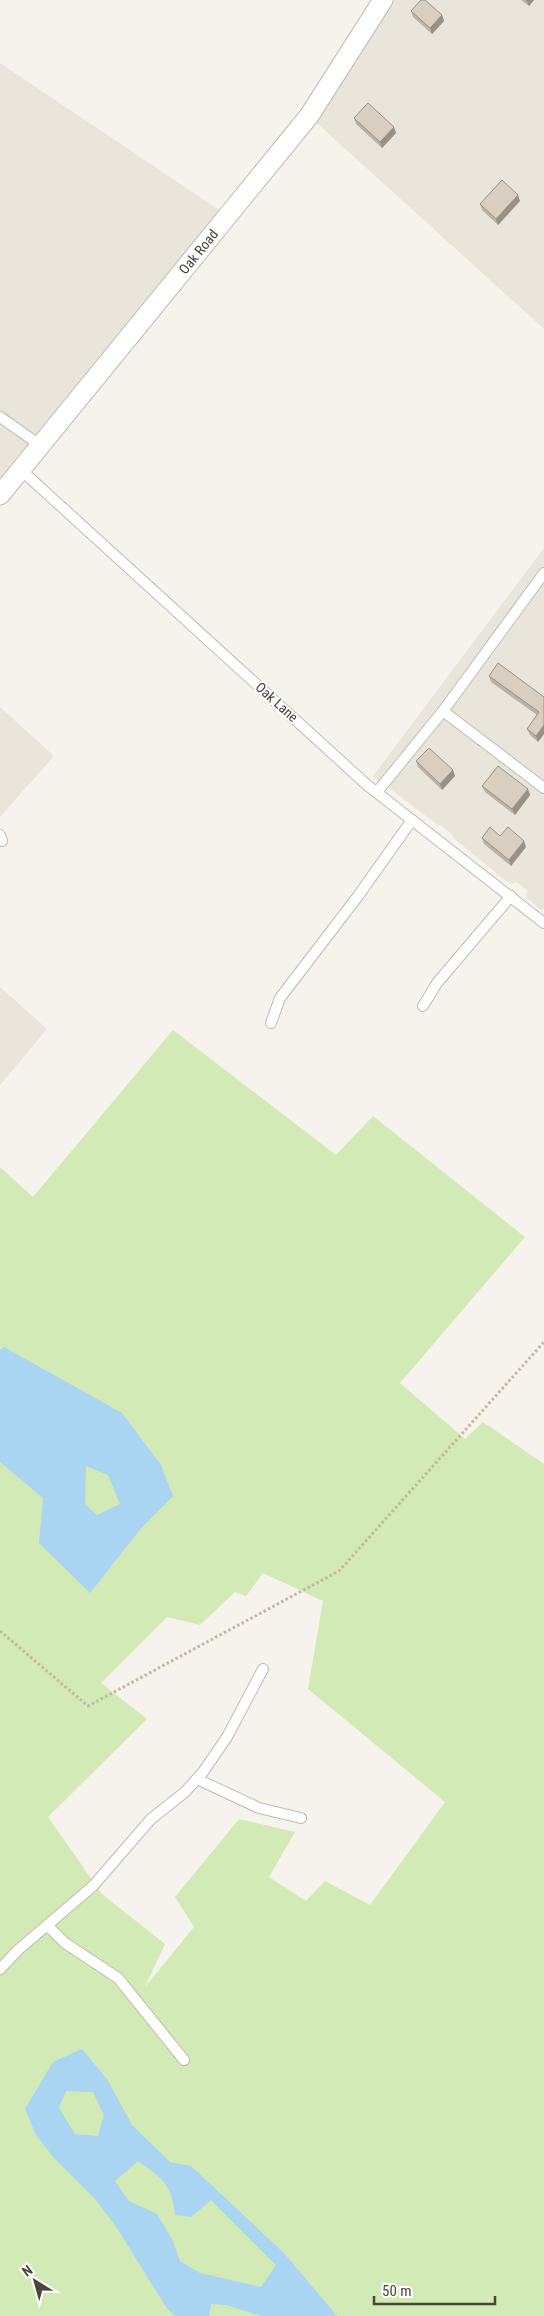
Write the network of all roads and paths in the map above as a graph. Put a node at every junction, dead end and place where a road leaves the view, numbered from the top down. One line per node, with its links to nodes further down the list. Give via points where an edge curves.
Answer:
1 (383, 0): 3 (street, Oak Road, via 309,116)
2 (0, 416): 3 (lane)
3 (40, 445): 4 (street, Oak Road)
4 (20, 469): 5 (street, Oak Road); 9 (lane, Oak Lane)
5 (0, 495)
6 (544, 573): 7 (lane)
7 (443, 711): 8 (lane); 9 (lane)
8 (544, 788)
9 (377, 792): 10 (lane, Oak Lane)
10 (412, 820): 11 (lane, Oak Lane); 14 (lane, via 280,998)
11 (511, 896): 12 (lane, Oak Lane); 13 (lane, via 437,983)
12 (544, 923)
13 (423, 1006)
14 (271, 1024)
15 (544, 1342): 16 (path, via 339,1571 88,1706)
16 (0, 1631)
17 (263, 1669): 18 (lane, via 226,1737)
18 (197, 1779): 19 (lane, via 259,1808); 20 (lane, via 151,1819 93,1886)
19 (301, 1818)
20 (48, 1926): 21 (lane); 22 (lane, via 66,1943 118,1978)
21 (0, 1969)
22 (184, 2060)

